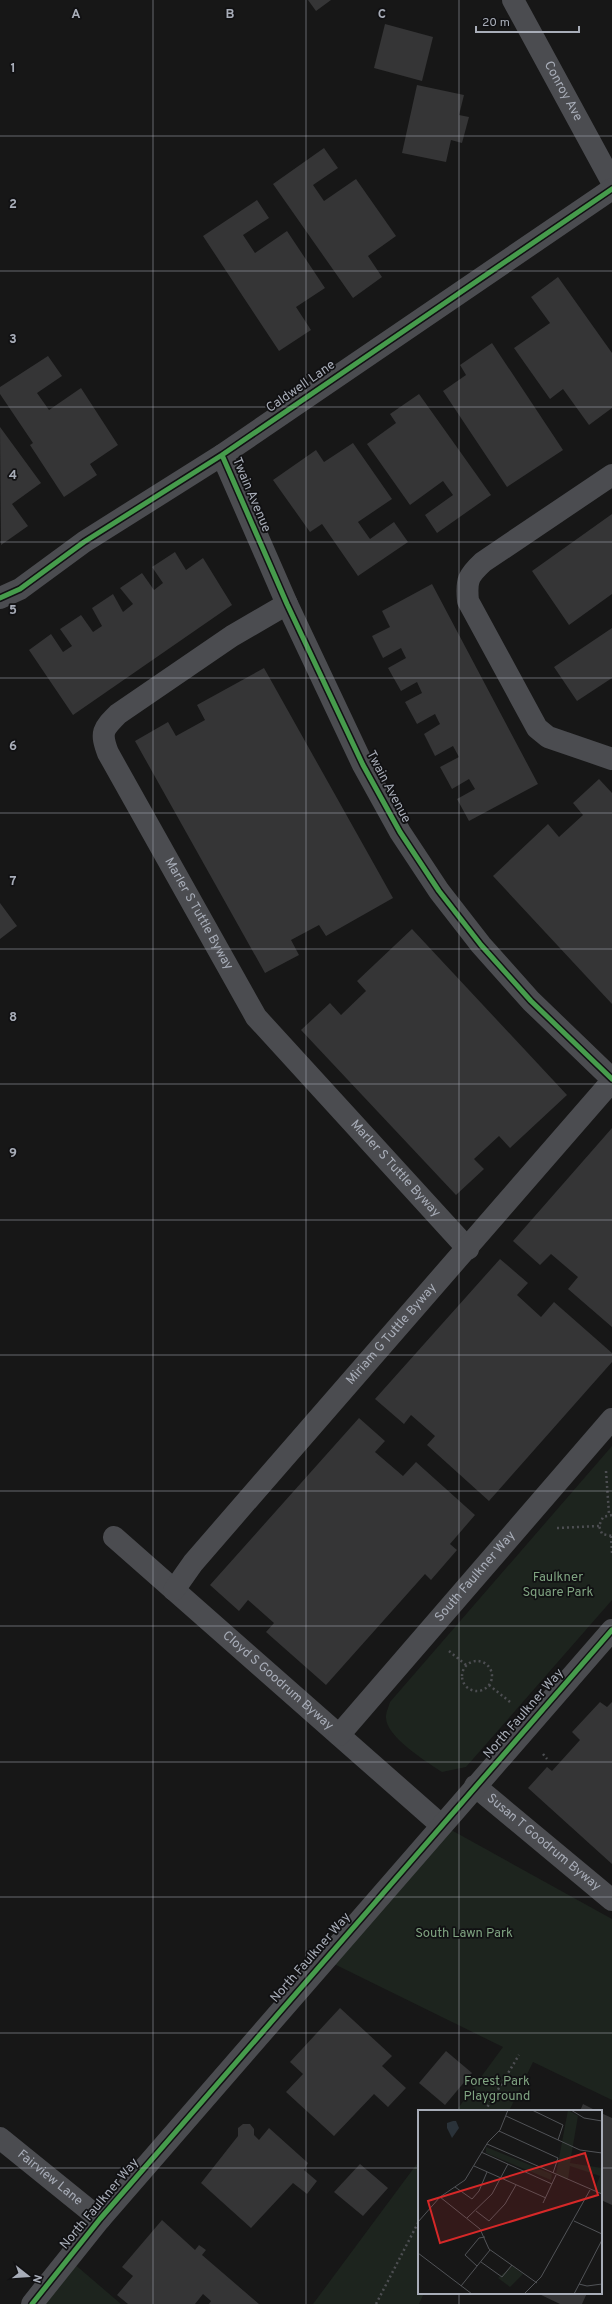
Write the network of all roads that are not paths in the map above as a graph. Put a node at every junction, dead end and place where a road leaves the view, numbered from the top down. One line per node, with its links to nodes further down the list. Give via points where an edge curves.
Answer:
1 (513, 0): 2 (street, Conroy Ave)
2 (612, 182)
3 (612, 189): 4 (street, Caldwell Lane)
4 (222, 455): 6 (street, Caldwell Lane, via 84,542 20,589); 7 (street, Twain Avenue)
5 (612, 474): 8 (street, via 483,562 469,575 466,587 468,601 537,728 548,737)
6 (0, 598)
7 (287, 604): 9 (street, Twain Avenue, via 363,765 400,832 439,891 481,945 531,1001); 10 (street, Marler S Tuttle Byway, via 232,636 118,714 106,726 102,737 108,753 256,1017)
8 (612, 759)
9 (612, 1080): 10 (street, Miriam G Tuttle Byway)
10 (468, 1249): 13 (street, Miriam G Tuttle Byway, via 316,1420 193,1563)
11 (612, 1419): 15 (street, South Faulkner Way)
12 (114, 1537): 13 (street, Cloyd S Goodrum Byway)
13 (174, 1590): 15 (street, Cloyd S Goodrum Byway)
14 (612, 1630): 16 (street, North Faulkner Way)
15 (339, 1735): 17 (street, Cloyd S Goodrum Byway)
16 (475, 1786): 17 (street, North Faulkner Way); 18 (street, Susan T Goodrum Byway)
17 (441, 1825): 20 (street, North Faulkner Way)
18 (612, 1900)
19 (0, 2138): 20 (street, Fairview Lane)
20 (100, 2219): 21 (street, North Faulkner Way)
21 (32, 2304)

